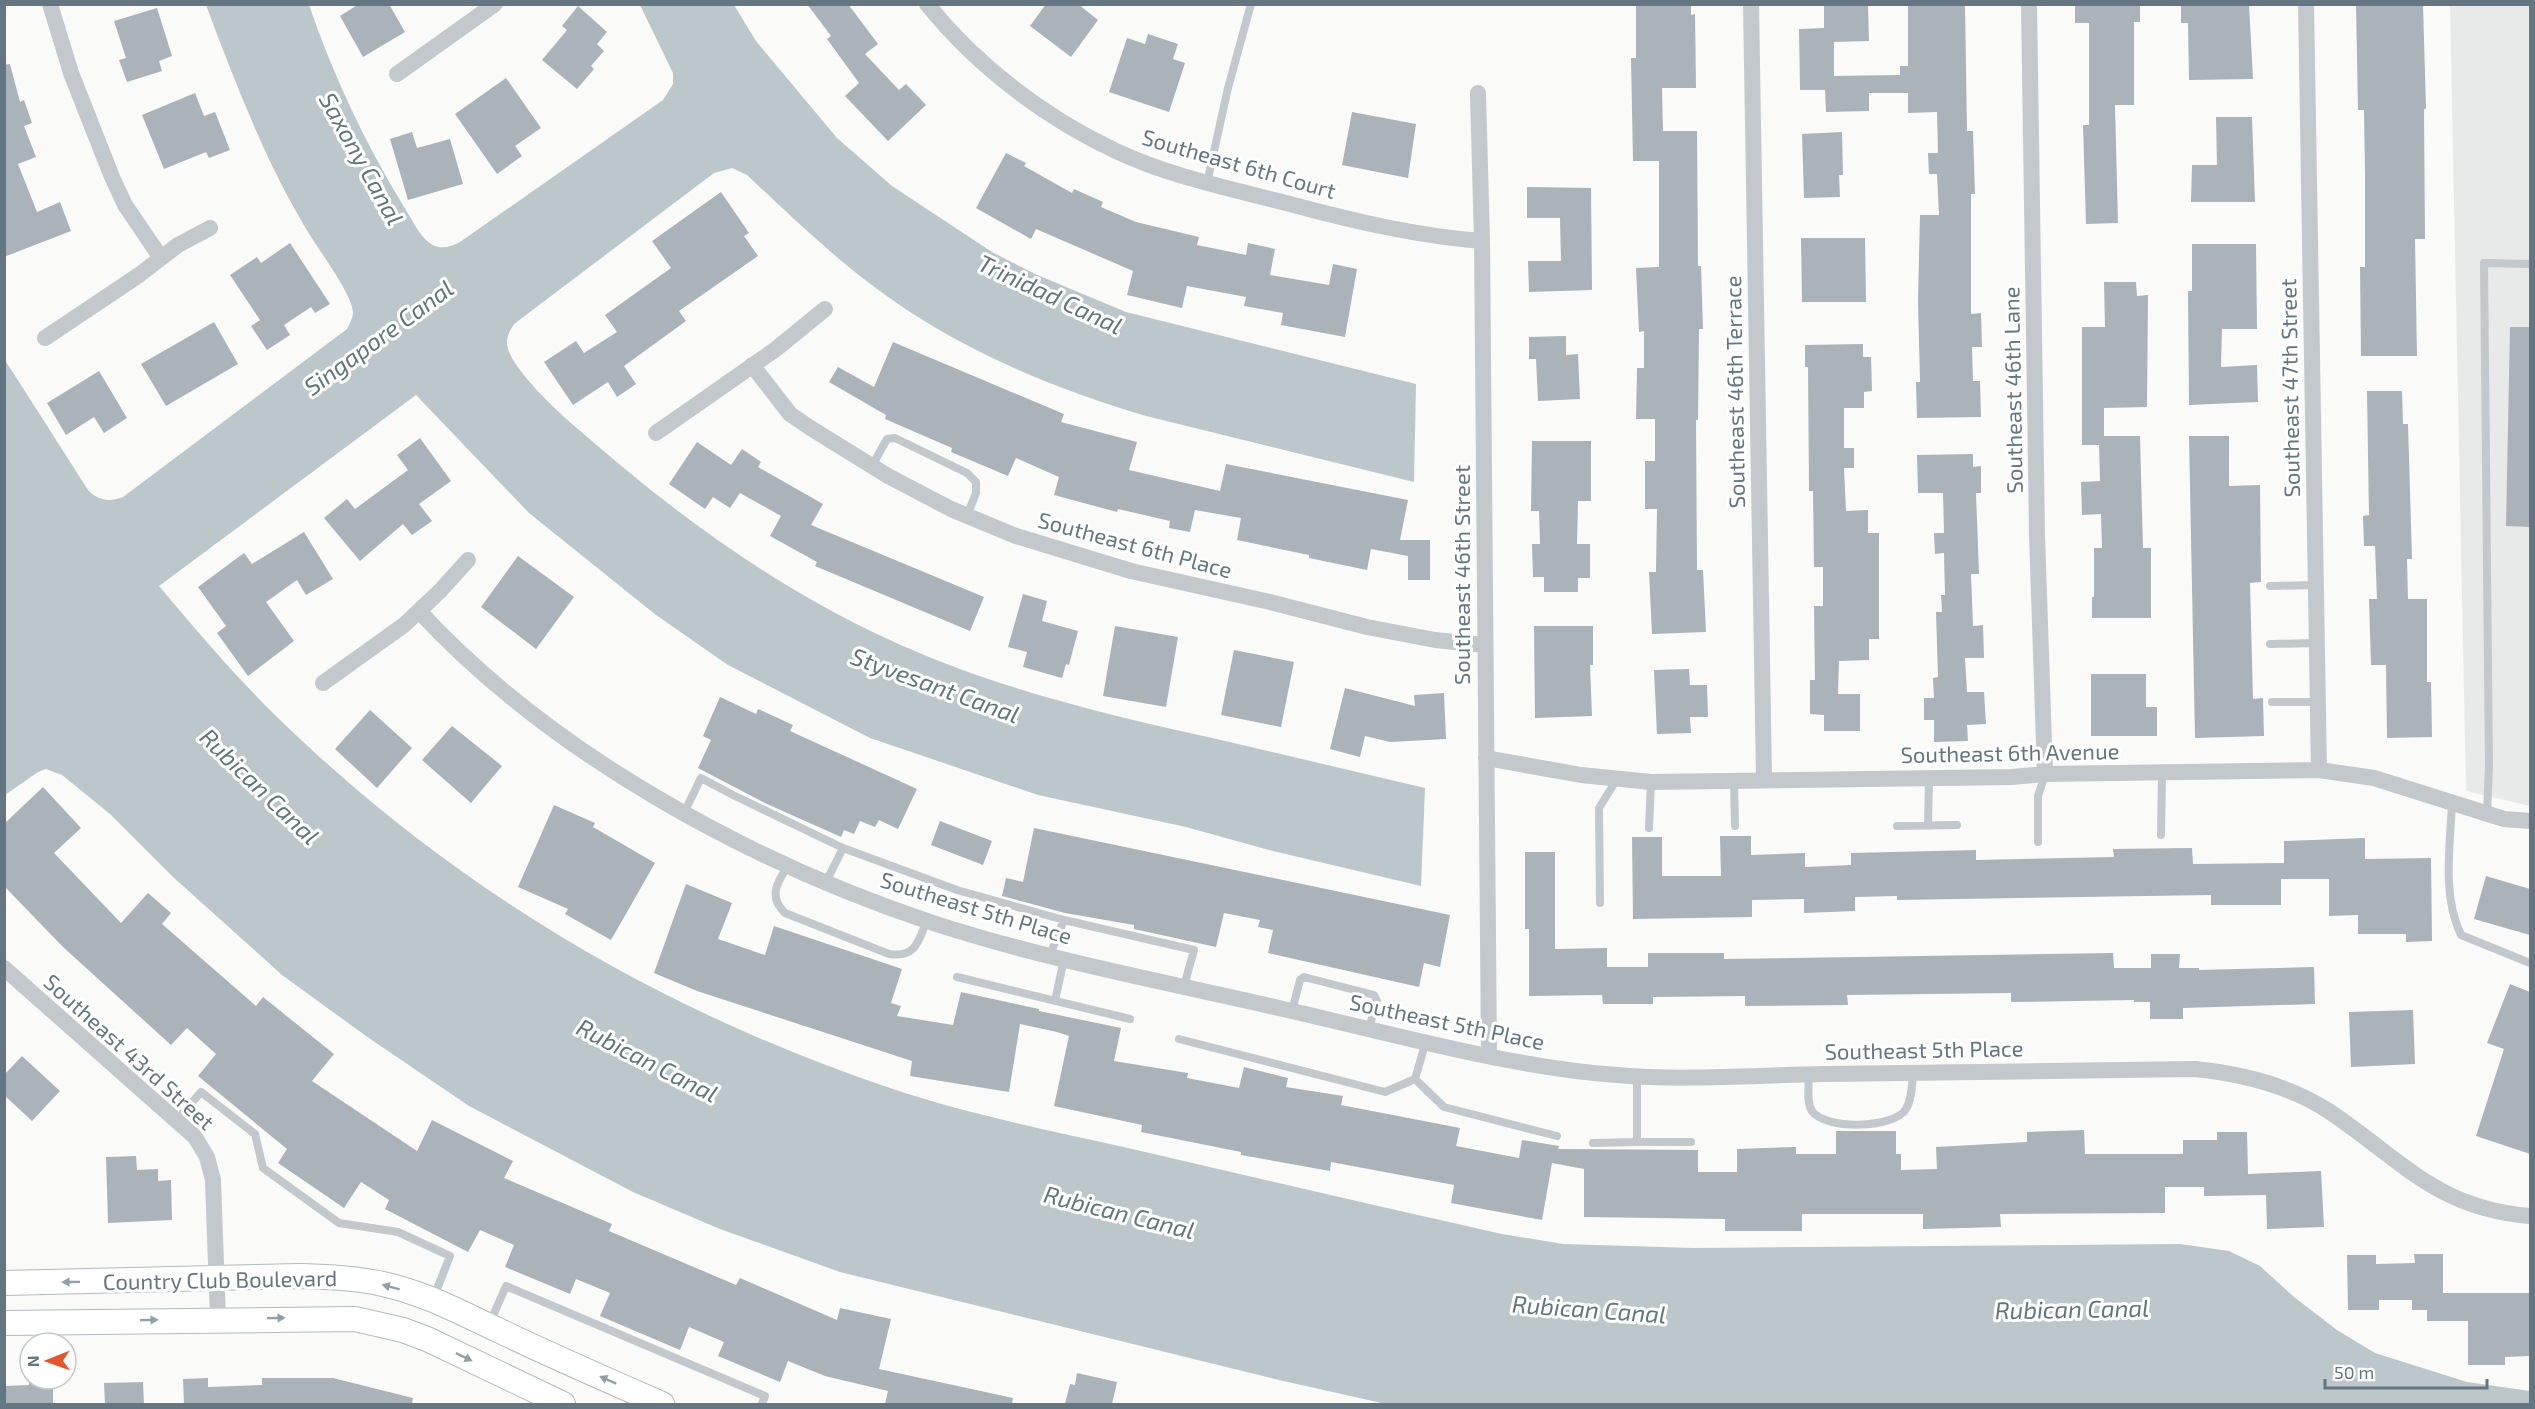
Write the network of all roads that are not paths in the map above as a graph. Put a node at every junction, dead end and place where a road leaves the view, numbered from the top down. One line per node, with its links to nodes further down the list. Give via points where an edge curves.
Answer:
1 (50, 4): 13 (street, via 71,73 112,177 125,205)
2 (927, 4): 10 (street, Southeast 6th Court, via 1007,84 1050,114 1117,152)
3 (1251, 4): 10 (lane)
4 (1751, 4): 37 (street, Southeast 46th Terrace)
5 (2029, 4): 34 (street, Southeast 46th Lane)
6 (2306, 4): 22 (street, Southeast 47th Street)
7 (490, 6): 8 (street)
8 (397, 74)
9 (1478, 93): 12 (street, Southeast 46th Street)
10 (1207, 183): 12 (street, Southeast 6th Court, via 1441,238)
11 (210, 228): 13 (street)
12 (1482, 241): 27 (street, Southeast 46th Street)
13 (161, 258): 16 (street)
14 (2530, 264): 42 (lane, via 2484,263)
15 (825, 309): 17 (street)
16 (45, 338)
17 (752, 365): 18 (street); 19 (street, Southeast 6th Place, via 790,414)
18 (656, 433)
19 (872, 466): 20 (street, Southeast 6th Place); 20 (lane, via 887,439 896,438 967,473 976,482 976,493)
20 (967, 516): 27 (street, Southeast 6th Place, via 1016,536 1131,571 1379,629)
21 (468, 560): 24 (street)
22 (2315, 585): 23 (lane); 25 (street, Southeast 47th Street)
23 (2270, 586)
24 (419, 611): 28 (street); 41 (street, Southeast 5th Place, via 511,697 584,750)
25 (2316, 643): 26 (lane); 30 (street, Southeast 47th Street)
26 (2270, 644)
27 (1485, 645): 31 (street, Southeast 46th Street)
28 (323, 683)
29 (2272, 702): 30 (lane)
30 (2318, 702): 32 (street, Southeast 47th Street)
31 (1486, 758): 36 (street, Southeast 6th Avenue); 68 (street, Southeast 46th Street)
32 (2319, 770): 33 (street, Southeast 6th Avenue); 40 (street, Southeast 6th Avenue, via 2374,778)
33 (2162, 772): 34 (street, Southeast 6th Avenue); 49 (lane)
34 (2045, 774): 35 (street, Southeast 6th Avenue); 50 (lane, via 2038,796)
35 (1929, 778): 37 (street, Southeast 6th Avenue); 44 (lane)
36 (1617, 779): 39 (street, Southeast 6th Avenue); 54 (lane, via 1599,808)
37 (1764, 779): 38 (street, Southeast 6th Avenue)
38 (1734, 780): 39 (street, Southeast 6th Avenue); 46 (lane)
39 (1651, 782): 48 (lane)
40 (2452, 804): 42 (street, Southeast 6th Avenue); 58 (lane, via 2449,882 2453,919 2461,935)
41 (684, 813): 51 (lane, via 701,778); 52 (street, Southeast 5th Place)
42 (2487, 814): 43 (street, Southeast 6th Avenue)
43 (2530, 821)
44 (1928, 825): 45 (lane); 47 (lane)
45 (1957, 825)
46 (1735, 826)
47 (1897, 826)
48 (1649, 828)
49 (2161, 835)
50 (2038, 842)
51 (843, 848): 53 (lane); 56 (lane, via 957,890)
52 (788, 866): 53 (street, Southeast 5th Place); 55 (lane, via 776,883 775,895 785,913 889,954 901,956 910,952)
53 (826, 882): 55 (street, Southeast 5th Place)
54 (1600, 903)
55 (927, 920): 57 (street, Southeast 5th Place)
56 (1064, 920): 57 (lane); 61 (lane, via 1194,950)
57 (1057, 957): 61 (street, Southeast 5th Place); 62 (lane)
58 (2530, 963)
59 (7, 976): 73 (street, Southeast 43rd Street)
60 (957, 977): 62 (lane)
61 (1184, 986): 63 (street, Southeast 5th Place)
62 (1055, 1000): 64 (lane)
63 (1292, 1011): 65 (street, Southeast 5th Place); 65 (lane, via 1304,977 1374,995 1377,1001)
64 (1130, 1018)
65 (1369, 1028): 67 (street, Southeast 5th Place)
66 (1179, 1039): 72 (lane, via 1384,1092)
67 (1425, 1041): 68 (street, Southeast 5th Place); 72 (lane)
68 (1489, 1055): 71 (street, Southeast 5th Place, via 1552,1068)
69 (1913, 1073): 70 (street, Southeast 5th Place); 70 (lane, via 1905,1111 1882,1123 1829,1123 1820,1118 1811,1110 1808,1099); 78 (street, Southeast 5th Place, via 2196,1069 2252,1078 2279,1086 2329,1112 2426,1184 2450,1196 2500,1213)
70 (1809, 1075): 71 (street, Southeast 5th Place)
71 (1637, 1076): 77 (lane)
72 (1415, 1079): 74 (lane, via 1444,1107)
73 (176, 1121): 79 (street, Southeast 43rd Street, via 195,1137 207,1157 213,1180); 81 (lane, via 201,1092 255,1134 263,1168 339,1223 398,1232 450,1256)
74 (1557, 1137)
75 (1691, 1142): 77 (lane)
76 (1593, 1143): 77 (lane)
77 (1637, 1143)
78 (2530, 1216)
79 (217, 1279): 80 (main road, Country Club Boulevard, one-way to 80); 81 (main road, Country Club Boulevard, one-way to 79, via 382,1284 342,1278); 82 (street, Southeast 43rd Street)
80 (4, 1283)
81 (433, 1299): 84 (main road, Country Club Boulevard)
82 (218, 1319): 83 (main road, Country Club Boulevard, one-way to 82); 85 (main road, Country Club Boulevard, one-way to 85, via 330,1318 380,1323 427,1339)
83 (4, 1323)
84 (489, 1326): 86 (main road, Country Club Boulevard, one-way to 84); 87 (lane, via 506,1286 765,1396)
85 (563, 1404)
86 (662, 1404)
87 (762, 1404)

